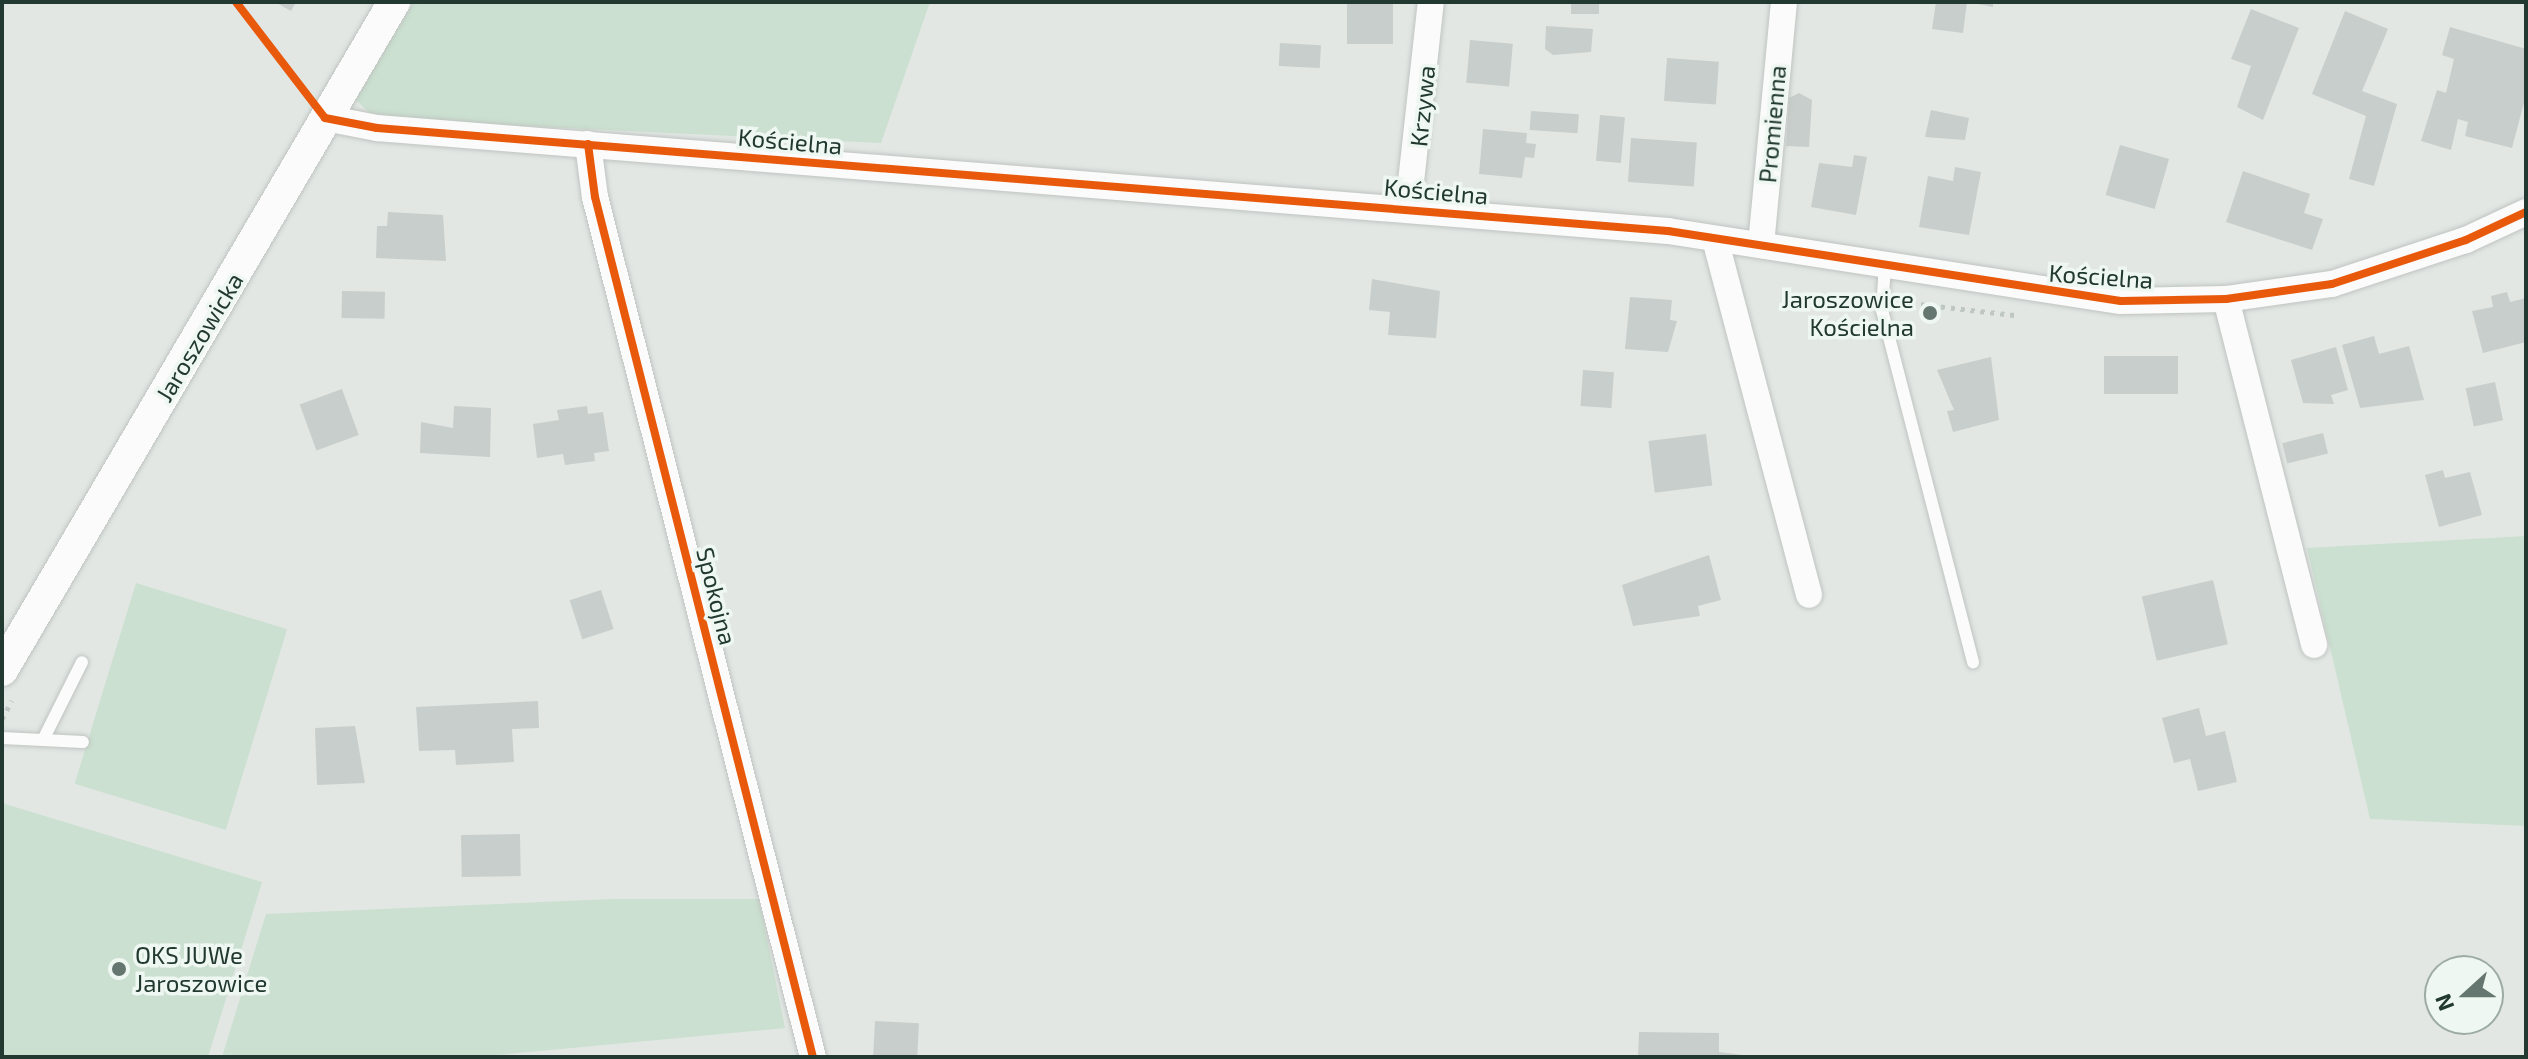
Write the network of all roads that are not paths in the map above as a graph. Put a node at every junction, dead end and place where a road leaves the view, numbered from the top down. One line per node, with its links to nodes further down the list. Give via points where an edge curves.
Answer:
1 (394, 2): 4 (street, Jaroszowicka)
2 (1431, 2): 6 (street, Krzywa)
3 (1784, 2): 9 (street, Promienna)
4 (325, 118): 5 (street, Kościelna); 16 (street, Jaroszowicka)
5 (588, 144): 6 (street, Kościelna); 20 (street, Spokojna, via 595,197)
6 (1408, 209): 8 (street, Kościelna)
7 (2526, 212): 11 (street, Kościelna, via 2466,240 2332,284)
8 (1715, 239): 9 (street, Kościelna); 12 (street)
9 (1761, 245): 10 (street, Kościelna)
10 (1885, 265): 11 (street, Kościelna, via 2121,301); 15 (lane, via 1882,310)
11 (2226, 299): 13 (street)
12 (1809, 595)
13 (2314, 645)
14 (82, 662): 18 (lane)
15 (1973, 662)
16 (2, 670)
17 (2, 738): 18 (lane)
18 (43, 740): 19 (lane)
19 (83, 742)
20 (813, 1057)

